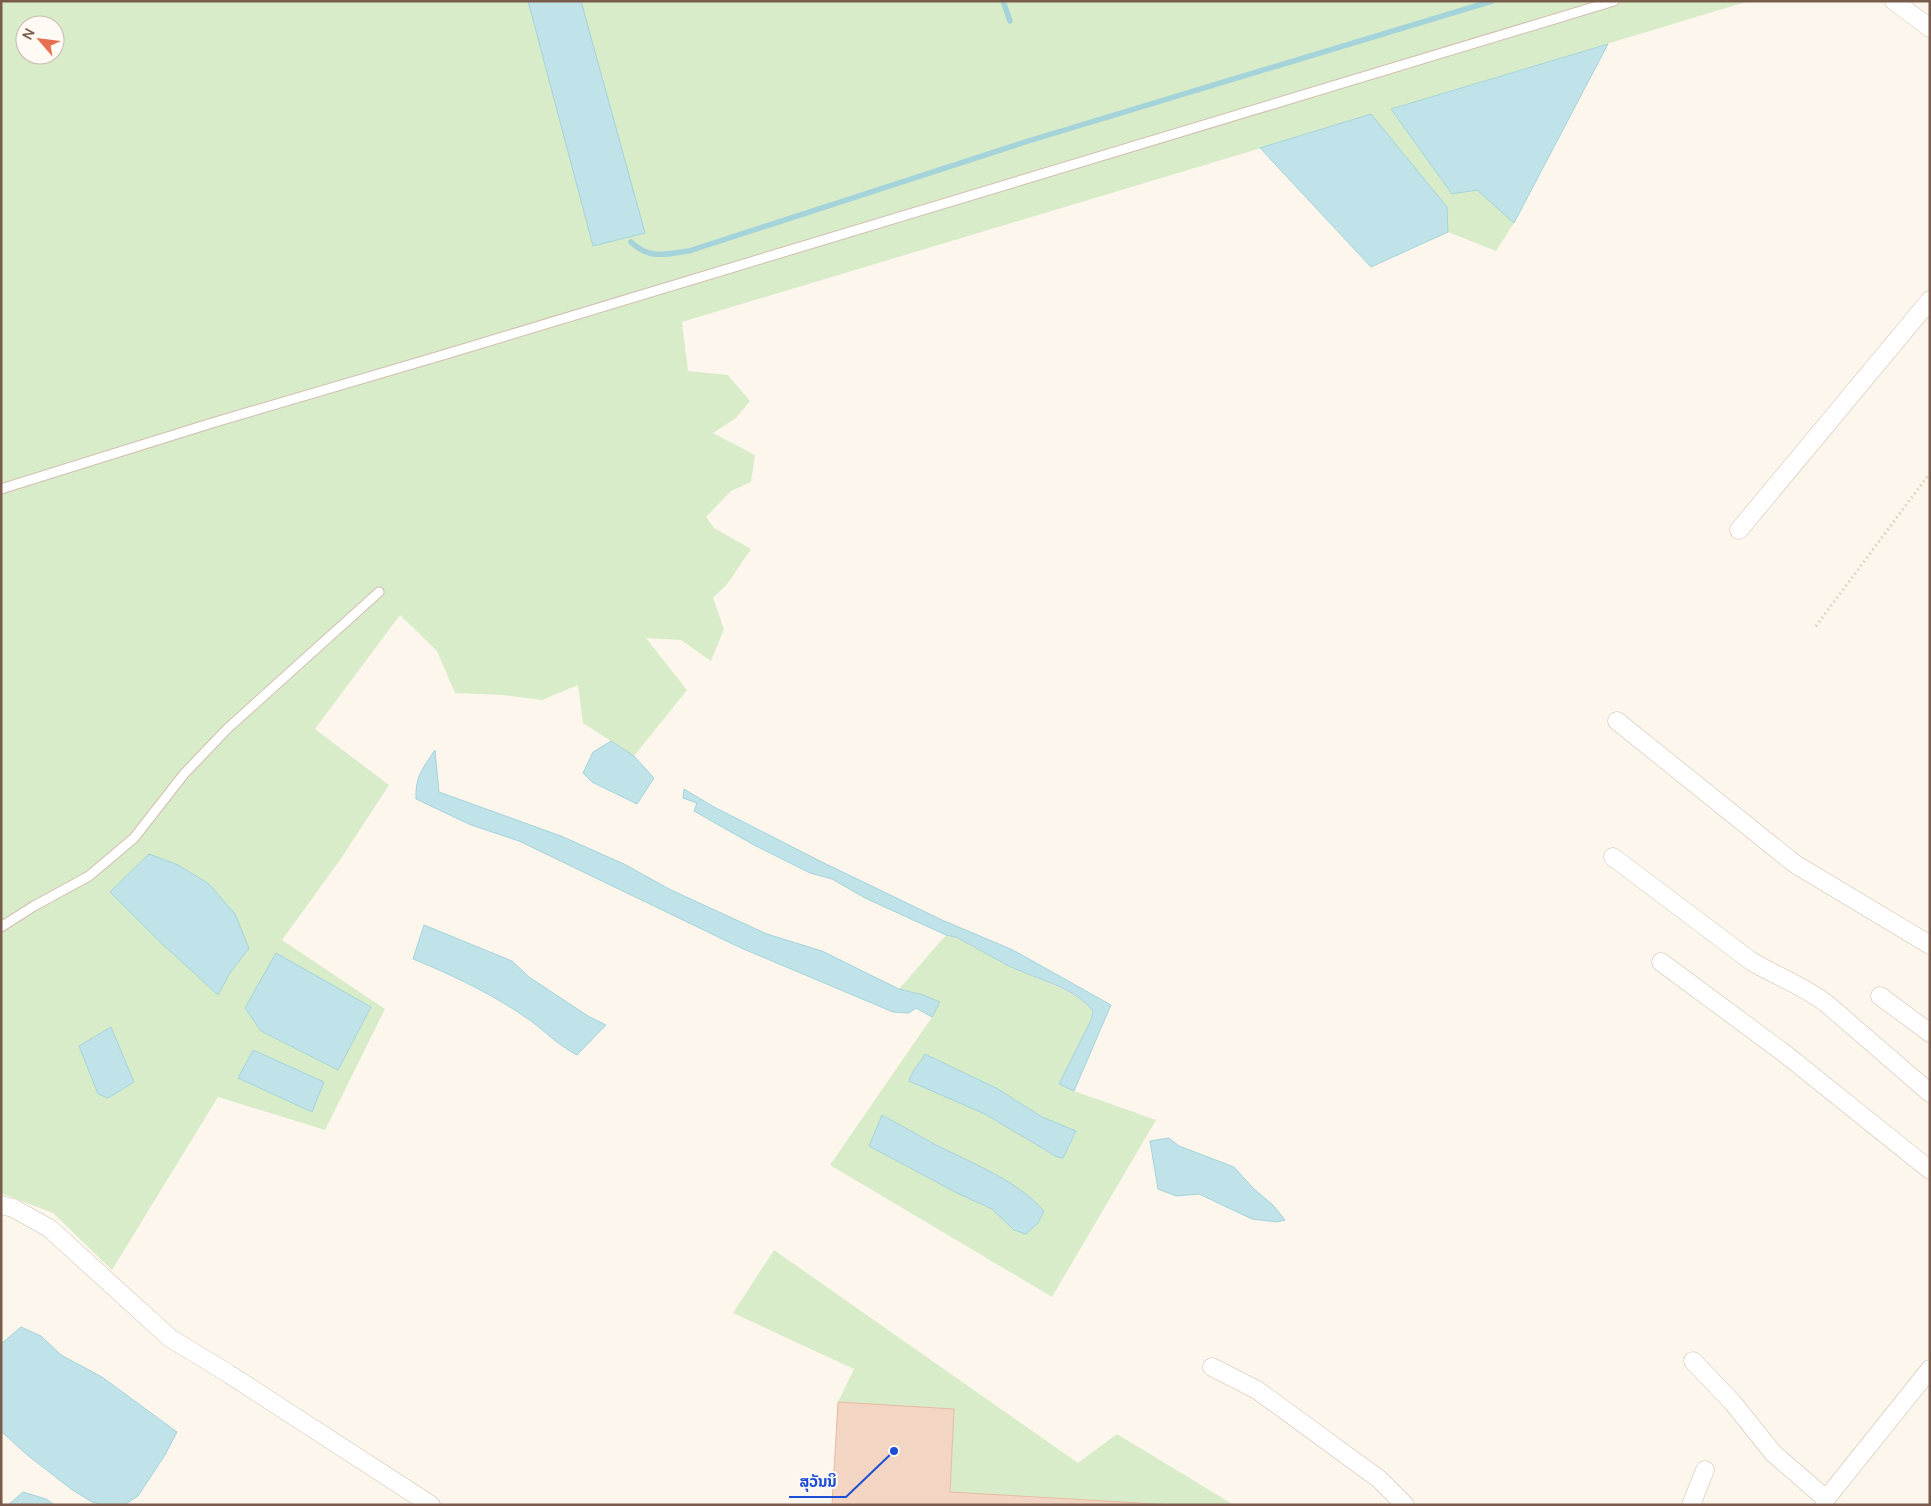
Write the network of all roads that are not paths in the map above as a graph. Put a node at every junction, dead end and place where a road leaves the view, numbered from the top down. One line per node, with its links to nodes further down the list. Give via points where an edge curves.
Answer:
1 (1614, 1): 5 (lane)
2 (1894, 1): 3 (street)
3 (1930, 28)
4 (1930, 300): 6 (street)
5 (1, 489)
6 (1739, 530)
7 (379, 592): 10 (lane, via 227,729 184,774 134,838 89,876)
8 (1617, 721): 11 (street, via 1795,864)
9 (1613, 857): 15 (street, via 1751,961 1812,992)
10 (1, 927)
11 (1930, 945)
12 (1661, 962): 16 (street, via 1784,1053)
13 (1880, 996): 14 (street)
14 (1930, 1033)
15 (1930, 1093)
16 (1930, 1170)
17 (1, 1205): 23 (street, via 49,1228 170,1338)
18 (1693, 1361): 22 (street, via 1773,1453)
19 (1212, 1367): 24 (street, via 1257,1390 1379,1479)
20 (1930, 1369): 22 (street)
21 (1705, 1470): 25 (street)
22 (1825, 1502)
23 (431, 1505)
24 (1405, 1505)
25 (1691, 1505)

